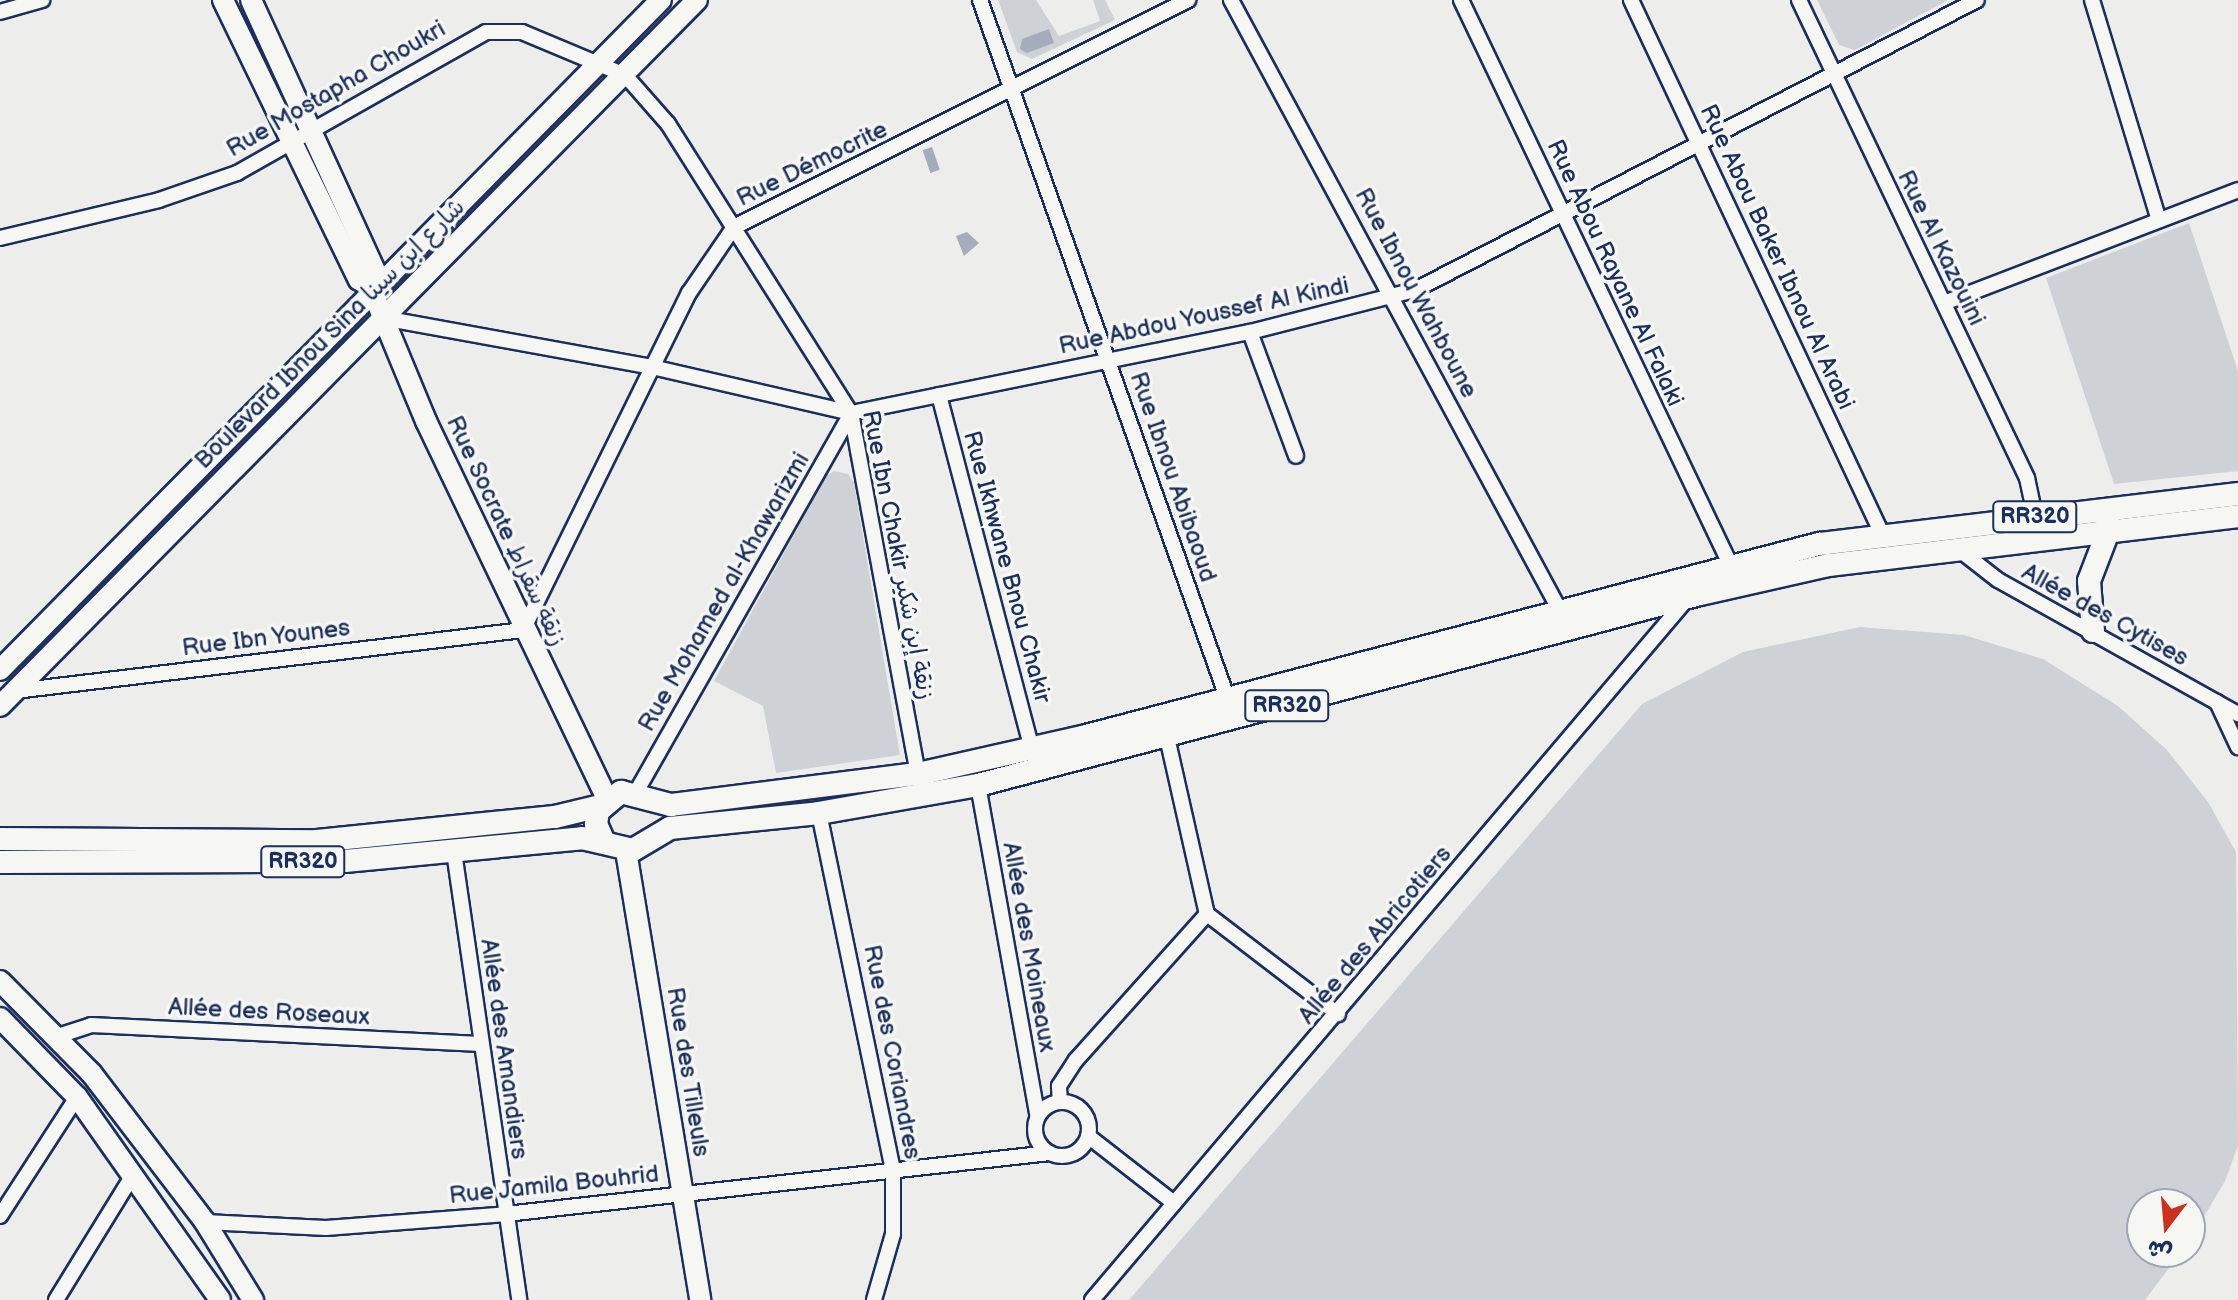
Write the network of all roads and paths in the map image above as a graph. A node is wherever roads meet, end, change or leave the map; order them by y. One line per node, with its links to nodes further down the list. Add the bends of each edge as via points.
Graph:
1 (42, 0): 14 (street)
2 (223, 0): 19 (main road, Rue Socrate زنقة سقراط)
3 (251, 0): 19 (main road, Rue Socrate زنقة سقراط)
4 (661, 0): 15 (main road, Boulevard Ibnou Sina شارع ابن سينا)
5 (697, 0): 17 (main road, Boulevard Ibnou Sina شارع ابن سينا)
6 (980, 0): 18 (street, Rue Ibnou Abibaoud)
7 (1188, 0): 18 (street, Rue Démocrite)
8 (1231, 0): 27 (street, Rue Ibnou Wahboune)
9 (1461, 0): 22 (street, Rue Abou Rayane Al Falaki)
10 (1631, 0): 20 (street, Rue Abou Baker Ibnou Al Arabi)
11 (1799, 0): 16 (street, Rue Al Kazouini)
12 (1977, 0): 16 (street, Rue Abdou Youssef Al Kindi)
13 (2092, 0): 23 (street)
14 (0, 12)
15 (600, 62): 17 (street, Rue Mostapha Choukri); 19 (street, Rue Mostapha Choukri, via 522,32 486,32); 26 (main road, Boulevard Ibnou Sina شارع ابن سينا)
16 (1833, 74): 20 (street, Rue Abdou Youssef Al Kindi); 28 (street, Rue Al Kazouini)
17 (625, 75): 24 (street, Rue Ibn Chakir زنقة إبن شكير, via 668,124); 29 (main road, Boulevard Ibnou Sina شارع ابن سينا)
18 (1012, 89): 24 (street, Rue Démocrite); 31 (street, Rue Ibnou Abibaoud)
19 (301, 135): 25 (street, Rue Mostapha Choukri, via 237,173 159,200); 26 (main road, Rue Socrate زنقة سقراط, via 374,269)
20 (1699, 142): 22 (street, Rue Abdou Youssef Al Kindi); 41 (street, Rue Abou Baker Ibnou Al Arabi)
21 (2238, 190): 23 (street)
22 (1562, 212): 27 (street, Rue Abdou Youssef Al Kindi); 43 (street, Rue Abou Rayane Al Falaki)
23 (2159, 220): 28 (street)
24 (734, 227): 32 (street, Rue Démocrite, via 702,269); 34 (street, Rue Ibn Chakir زنقة إبن شكير)
25 (0, 238)
26 (371, 288): 29 (main road, Rue Socrate زنقة سقراط); 48 (main road, Boulevard Ibnou Sina شارع ابن سينا)
27 (1394, 297): 30 (street, Rue Abdou Youssef Al Kindi); 45 (street, Rue Ibnou Wahboune)
28 (1944, 303): 38 (street, Rue Al Kazouini, via 2027,478)
29 (383, 318): 32 (street, Rue Abdou Youssef Al Kindi); 46 (main road, Rue Socrate زنقة سقراط); 50 (main road, Boulevard Ibnou Sina شارع ابن سينا)
30 (1250, 332): 31 (street, Rue Abdou Youssef Al Kindi); 35 (street)
31 (1108, 359): 33 (street, Rue Abdou Youssef Al Kindi); 49 (street, Rue Ibnou Abibaoud)
32 (652, 367): 34 (street, Rue Abdou Youssef Al Kindi); 46 (street, Rue Démocrite)
33 (939, 395): 34 (street, Rue Abdou Youssef Al Kindi); 55 (street, Rue Ikhwane Bnou Chakir)
34 (851, 413): 56 (street, Rue Ibn Chakir زنقة إبن شكير); 58 (street, Rue Mohamed al-Khawarizmi)
35 (1296, 456)
36 (2238, 494): 39 (main road, RR320)
37 (2238, 516): 39 (main road, RR320)
38 (2035, 517): 39 (main road, RR320); 40 (main road, RR320)
39 (2107, 519): 42 (main road, RR320); 47 (main road, via 2089,581)
40 (1944, 526): 41 (main road, RR320); 42 (street)
41 (1882, 534): 43 (main road, RR320)
42 (1956, 546): 44 (main road, RR320, via 1829,565); 47 (street, Allée des Cytises, via 1998,580)
43 (1730, 564): 45 (main road, RR320)
44 (1689, 597): 53 (main road, RR320); 69 (street, Allée des Abricotiers)
45 (1559, 609): 49 (main road, RR320)
46 (523, 630): 50 (street, Rue Ibn Younes); 59 (main road, Rue Socrate زنقة سقراط)
47 (2093, 631): 51 (street, Allée des Cytises)
48 (0, 670)
49 (1227, 697): 55 (main road, RR320)
50 (7, 698)
51 (2217, 702): 52 (street, Allée des Cytises); 54 (street)
52 (2238, 714)
53 (1167, 737): 57 (main road, RR320); 67 (street)
54 (2238, 747)
55 (1032, 749): 56 (main road, RR320)
56 (918, 774): 58 (main road, RR320, via 671,805)
57 (978, 785): 60 (main road, RR320); 75 (street, Allée des Moineaux)
58 (640, 796): 59 (main road, RR320); 62 (main road, via 655,821)
59 (603, 802): 61 (main road, RR320, via 555,817 317,841); 63 (main road, via 596,824)
60 (819, 813): 62 (main road, RR320, via 682,826); 78 (street, Rue des Coriandres)
61 (0, 839)
62 (649, 840): 64 (main road, RR320)
63 (604, 842): 64 (main road, RR320); 65 (main road, RR320, via 566,839)
64 (626, 851): 80 (main road, Rue des Tilleuls)
65 (454, 852): 66 (main road, RR320, via 298,862); 72 (street, Allée des Amandiers)
66 (0, 862)
67 (1207, 914): 69 (street); 74 (street, via 1076,1060 1059,1086)
68 (0, 981): 71 (main road)
69 (1338, 1014): 81 (street, Allée des Abricotiers)
70 (0, 1018): 73 (main road)
71 (58, 1036): 72 (street, Allée des Roseaux, via 91,1025); 84 (main road)
72 (481, 1044): 82 (street, Allée des Amandiers)
73 (77, 1097): 79 (main road); 83 (street)
74 (1060, 1102): 75 (street); 76 (street, via 1083,1112)
75 (1038, 1117): 77 (street, via 1038,1141)
76 (1088, 1136): 77 (street, via 1073,1154); 81 (street)
77 (1050, 1153): 78 (street, Rue Jamila Bouhrid)
78 (893, 1170): 80 (street, Rue Jamila Bouhrid); 90 (street, Rue des Coriandres, via 893,1234)
79 (134, 1173): 85 (street); 86 (main road)
80 (681, 1194): 82 (street, Rue Jamila Bouhrid); 89 (main road, Rue des Tilleuls)
81 (1174, 1203): 91 (street, Allée des Abricotiers)
82 (506, 1214): 84 (street, Rue Jamila Bouhrid, via 326,1228); 88 (street, Allée des Amandiers)
83 (0, 1216)
84 (205, 1222): 87 (main road)
85 (56, 1300)
86 (220, 1300)
87 (253, 1300)
88 (519, 1300)
89 (700, 1300)
90 (874, 1300)
91 (1092, 1300)

